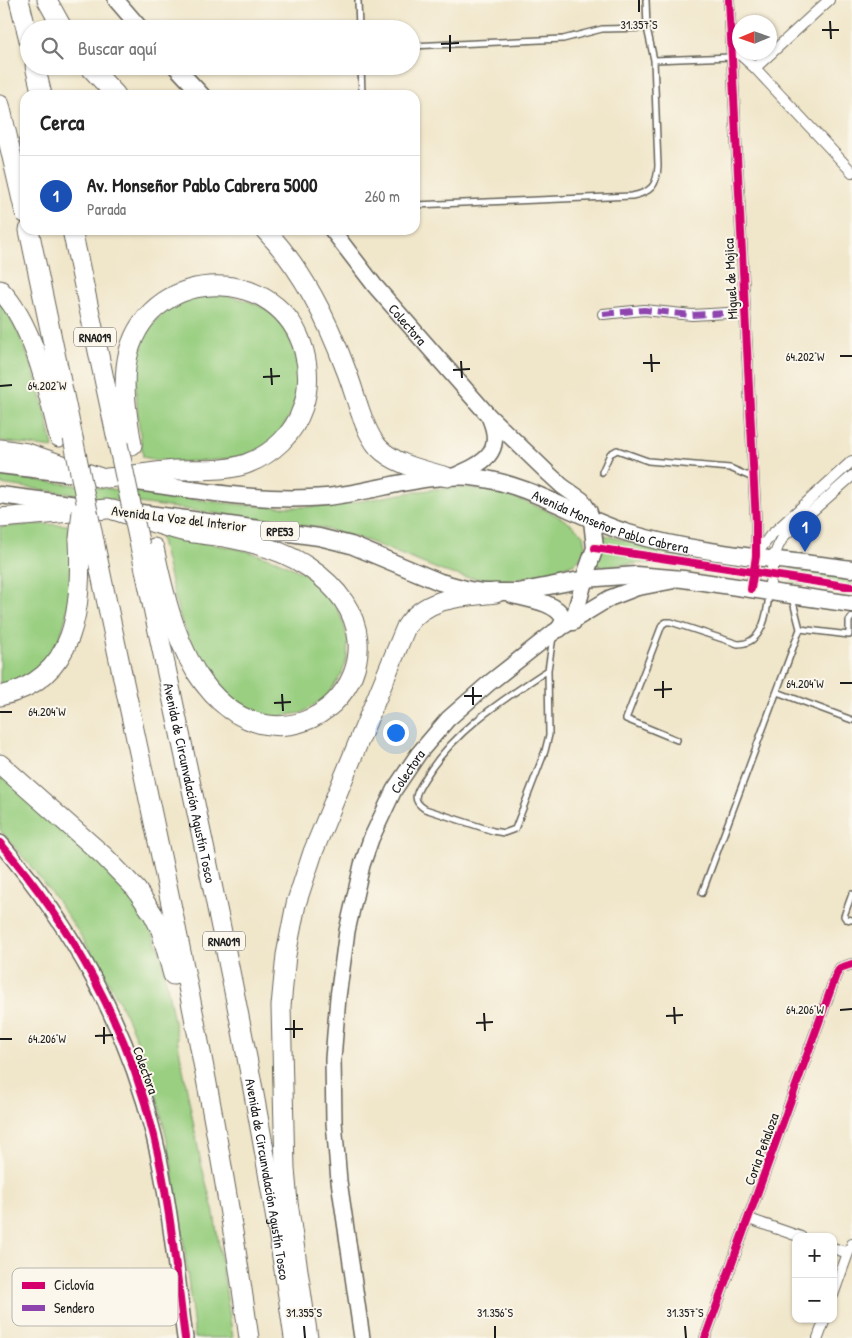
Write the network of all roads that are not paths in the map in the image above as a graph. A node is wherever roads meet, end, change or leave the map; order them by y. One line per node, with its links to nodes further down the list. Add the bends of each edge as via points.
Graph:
1 (19, 0): 8 (highway)
2 (46, 0): 9 (highway)
3 (116, 0): 10 (street)
4 (646, 0): 12 (lane)
5 (730, 0): 14 (street, Miguel de Mojica)
6 (829, 0): 18 (street)
7 (358, 1): 11 (lane)
8 (24, 20)
9 (58, 20)
10 (133, 20)
11 (359, 20)
12 (646, 28): 13 (lane, via 602,29 563,39); 15 (lane)
13 (420, 46)
14 (732, 52): 15 (lane)
15 (654, 60): 30 (lane, via 657,178 644,194)
16 (732, 60): 36 (street, Miguel de Mojica)
17 (744, 60): 18 (street)
18 (755, 68): 28 (street)
19 (37, 75): 23 (highway)
20 (97, 75): 24 (highway)
21 (183, 75): 25 (street)
22 (361, 75): 26 (lane)
23 (41, 90)
24 (111, 90)
25 (197, 90)
26 (362, 90)
27 (0, 105): 29 (highway)
28 (852, 172)
29 (20, 191)
30 (420, 205)
31 (30, 235): 39 (highway, RNA019)
32 (73, 235): 40 (highway, Avenida de Circunvalación Agustín Tosco / RNA019)
33 (269, 235): 46 (highway, via 292,262 312,294 339,350 374,442 383,452 402,463)
34 (336, 235): 38 (street, Colectora, via 375,286)
35 (0, 290): 39 (highway, via 16,310 29,338)
36 (745, 312): 37 (street, via 692,315 644,310); 48 (street, Miguel de Mojica)
37 (603, 314)
38 (488, 415): 46 (street, via 495,437 491,454 482,463); 52 (street, Colectora, via 562,486 582,500)
39 (66, 437): 53 (highway, RNA019, bridge, via 84,490)
40 (125, 444): 47 (highway, via 125,384 129,350 143,323 164,302 203,286 231,286 258,294 271,302 294,326 307,360 306,397 292,429 272,450 230,468); 54 (highway, Avenida de Circunvalación Agustín Tosco / RNA019, bridge, via 129,495)
41 (0, 449): 47 (highway, via 27,453)
42 (852, 461): 55 (street, via 770,536)
43 (0, 465): 47 (main road)
44 (602, 472): 48 (lane, via 610,454 617,450 659,463 730,468)
45 (852, 476): 56 (street, via 784,536)
46 (450, 477): 47 (main road, Avenida Monseñor Pablo Cabrera, via 333,496 287,498); 52 (main road, Avenida Monseñor Pablo Cabrera, via 508,484)
47 (104, 478)
48 (753, 478): 55 (street, Miguel de Mojica)
49 (0, 495): 50 (main road, Avenida La Voz del Interior / RPE53)
50 (110, 509): 51 (highway); 54 (highway, via 185,532 272,549 308,567 328,583 351,614 358,640 356,667 338,699 312,718 281,725 257,723 229,708 204,682 182,645); 62 (main road, Avenida La Voz del Interior / RPE53, via 319,537 350,545 440,582 469,590)
51 (0, 518)
52 (592, 520): 55 (main road, Avenida Monseñor Pablo Cabrera, via 650,538); 58 (main road, via 595,548)
53 (87, 540): 70 (highway, via 73,627 62,653 54,666 35,683); 80 (highway, RNA019, via 195,1019)
54 (147, 547): 90 (highway, Avenida de Circunvalación Agustín Tosco / RNA019, via 251,1076)
55 (756, 556): 56 (main road, Avenida Monseñor Pablo Cabrera); 60 (street, Miguel de Mojica)
56 (773, 558): 57 (main road, Avenida Monseñor Pablo Cabrera); 61 (street)
57 (852, 569)
58 (585, 578): 59 (main road, via 636,575); 62 (main road); 66 (main road)
59 (682, 579): 60 (main road); 66 (street, Colectora, via 622,593)
60 (751, 589): 61 (main road)
61 (769, 591): 63 (main road); 72 (lane, via 767,614 761,629 753,640 745,644 671,622 662,625 626,719)
62 (501, 593): 66 (main road, via 542,603 556,610 563,617); 91 (highway, via 455,598 430,605 417,613 406,627 317,843 296,904 283,981 282,1093 286,1185)
63 (791, 594): 64 (main road); 67 (lane)
64 (852, 604)
65 (852, 617): 67 (lane, via 848,635)
66 (562, 628): 68 (lane); 92 (street, Colectora, via 448,718 403,776 381,814 362,865 347,931 338,997 333,1094 339,1181)
67 (800, 629): 69 (lane)
68 (548, 670): 68 (lane, via 549,735 515,829 493,832 418,804 417,793 431,769 453,743 498,702)
69 (777, 692): 71 (lane); 75 (lane)
70 (0, 696)
71 (852, 720)
72 (676, 740)
73 (0, 764): 80 (highway, via 123,874 154,914 169,957 201,1120)
74 (0, 843): 84 (street, Colectora, via 45,900 80,954 130,1060 154,1135)
75 (702, 893)
76 (852, 894): 77 (lane, via 844,916)
77 (852, 920)
78 (852, 964): 79 (street, Coria Peñaloza, via 840,968 836,975)
79 (749, 1219): 81 (street); 93 (street, Coria Peñaloza)
80 (232, 1224): 89 (highway, RNA019)
81 (792, 1234)
82 (837, 1248): 83 (street)
83 (850, 1249): 85 (street)
84 (175, 1268)
85 (837, 1285)
86 (178, 1288): 88 (street, Colectora)
87 (824, 1323): 94 (street)
88 (185, 1338)
89 (249, 1338)
90 (294, 1338)
91 (308, 1338)
92 (362, 1338)
93 (705, 1338)
94 (818, 1338)

